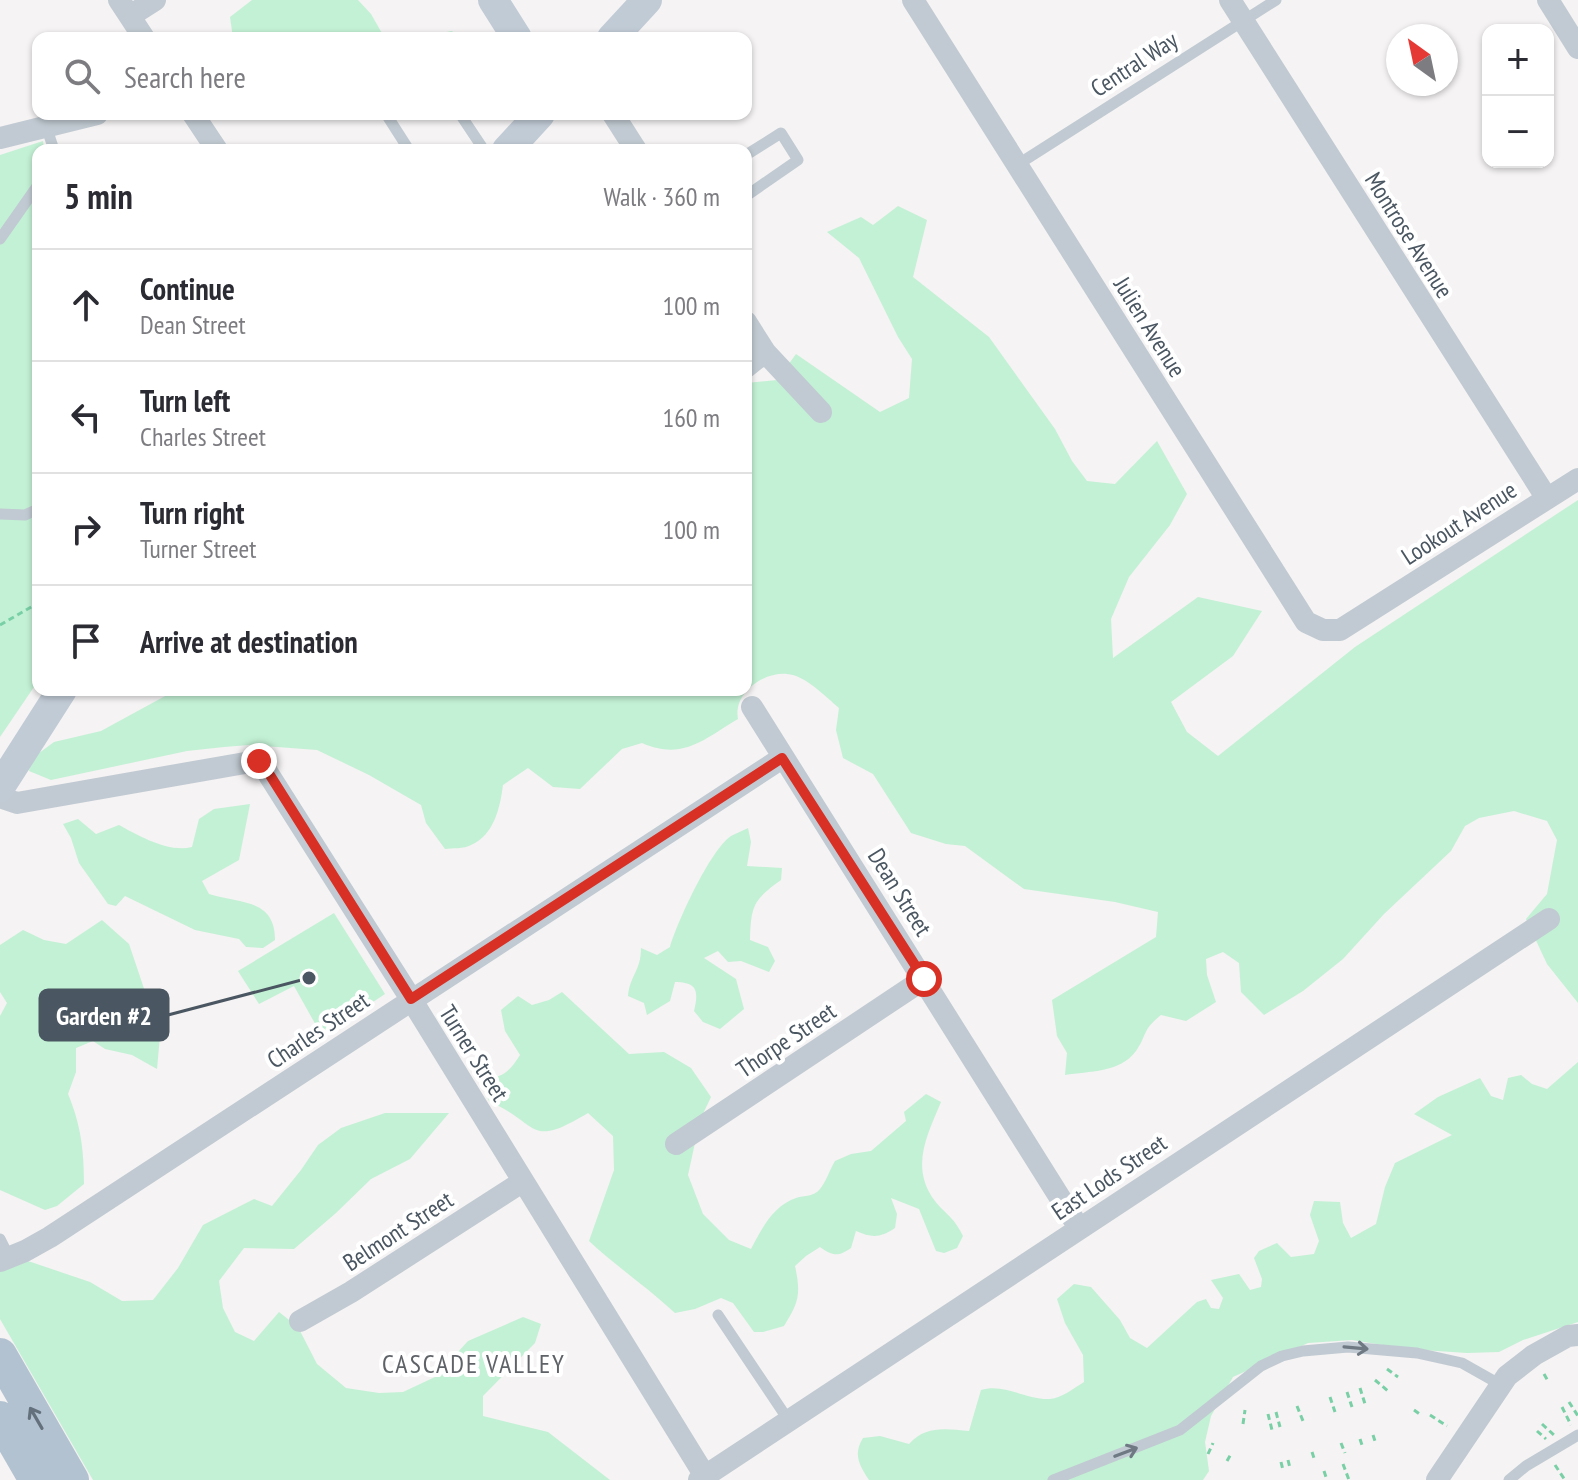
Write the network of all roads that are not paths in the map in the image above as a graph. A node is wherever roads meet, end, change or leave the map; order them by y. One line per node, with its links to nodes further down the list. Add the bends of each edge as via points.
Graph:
1 (155, 0): 8 (street)
2 (493, 0): 11 (street)
3 (647, 0): 12 (street)
4 (913, 0): 29 (street, Julien Avenue)
5 (1230, 0): 9 (street, Montrose Avenue)
6 (1276, 0): 9 (lane, Central Way)
7 (1548, 0): 13 (street)
8 (125, 8): 10 (street)
9 (1244, 20): 29 (lane, Central Way); 38 (street, Montrose Avenue)
10 (140, 32)
11 (513, 32)
12 (618, 32)
13 (1578, 48)
14 (72, 120): 20 (street)
15 (197, 120): 23 (street)
16 (390, 120): 24 (lane)
17 (464, 120): 25 (lane)
18 (534, 120): 26 (street)
19 (617, 120): 27 (street)
20 (46, 126): 21 (street); 22 (lane)
21 (0, 138)
22 (52, 144)
23 (213, 144)
24 (405, 144)
25 (480, 144)
26 (512, 144)
27 (632, 144)
28 (752, 151): 30 (lane, via 781,133 798,160)
29 (1017, 165): 41 (street, Julien Avenue, via 1306,622 1340,630)
30 (752, 192)
31 (32, 194): 32 (lane)
32 (0, 239)
33 (752, 331): 34 (street)
34 (765, 352): 35 (street); 36 (street)
35 (752, 362)
36 (821, 412)
37 (1578, 479): 38 (street, Lookout Avenue)
38 (1546, 497): 41 (street, Lookout Avenue)
39 (32, 512): 40 (lane)
40 (0, 514)
41 (1369, 612)
42 (58, 696): 45 (street)
43 (752, 707): 44 (street, Dean Street)
44 (782, 758): 48 (street, Dean Street); 49 (street, Charles Street)
45 (0, 787)
46 (0, 797): 49 (street, Turner Street, via 17,803 259,761)
47 (1549, 919): 52 (street, East Lods Street)
48 (924, 979): 50 (street, Thorpe Street); 52 (street, Dean Street)
49 (411, 999): 51 (street, Turner Street); 53 (street, Charles Street, via 50,1237)
50 (676, 1144)
51 (522, 1182): 55 (street, Belmont Street); 62 (street, Turner Street)
52 (1079, 1228): 60 (street, East Lods Street)
53 (3, 1253)
54 (718, 1315): 60 (lane)
55 (300, 1321)
56 (1578, 1335): 58 (street, via 1534,1355)
57 (0, 1355): 64 (main road, one-way to 57)
58 (1501, 1385): 65 (lane, one-way to 58, via 1180,1430 1261,1366 1303,1351 1348,1347 1417,1353 1462,1363); 66 (street)
59 (0, 1418): 63 (main road)
60 (789, 1421): 62 (street, East Lods Street)
61 (1575, 1431): 67 (lane)
62 (702, 1478)
63 (36, 1480)
64 (72, 1480)
65 (1053, 1480)
66 (1437, 1480)
67 (1509, 1480)

